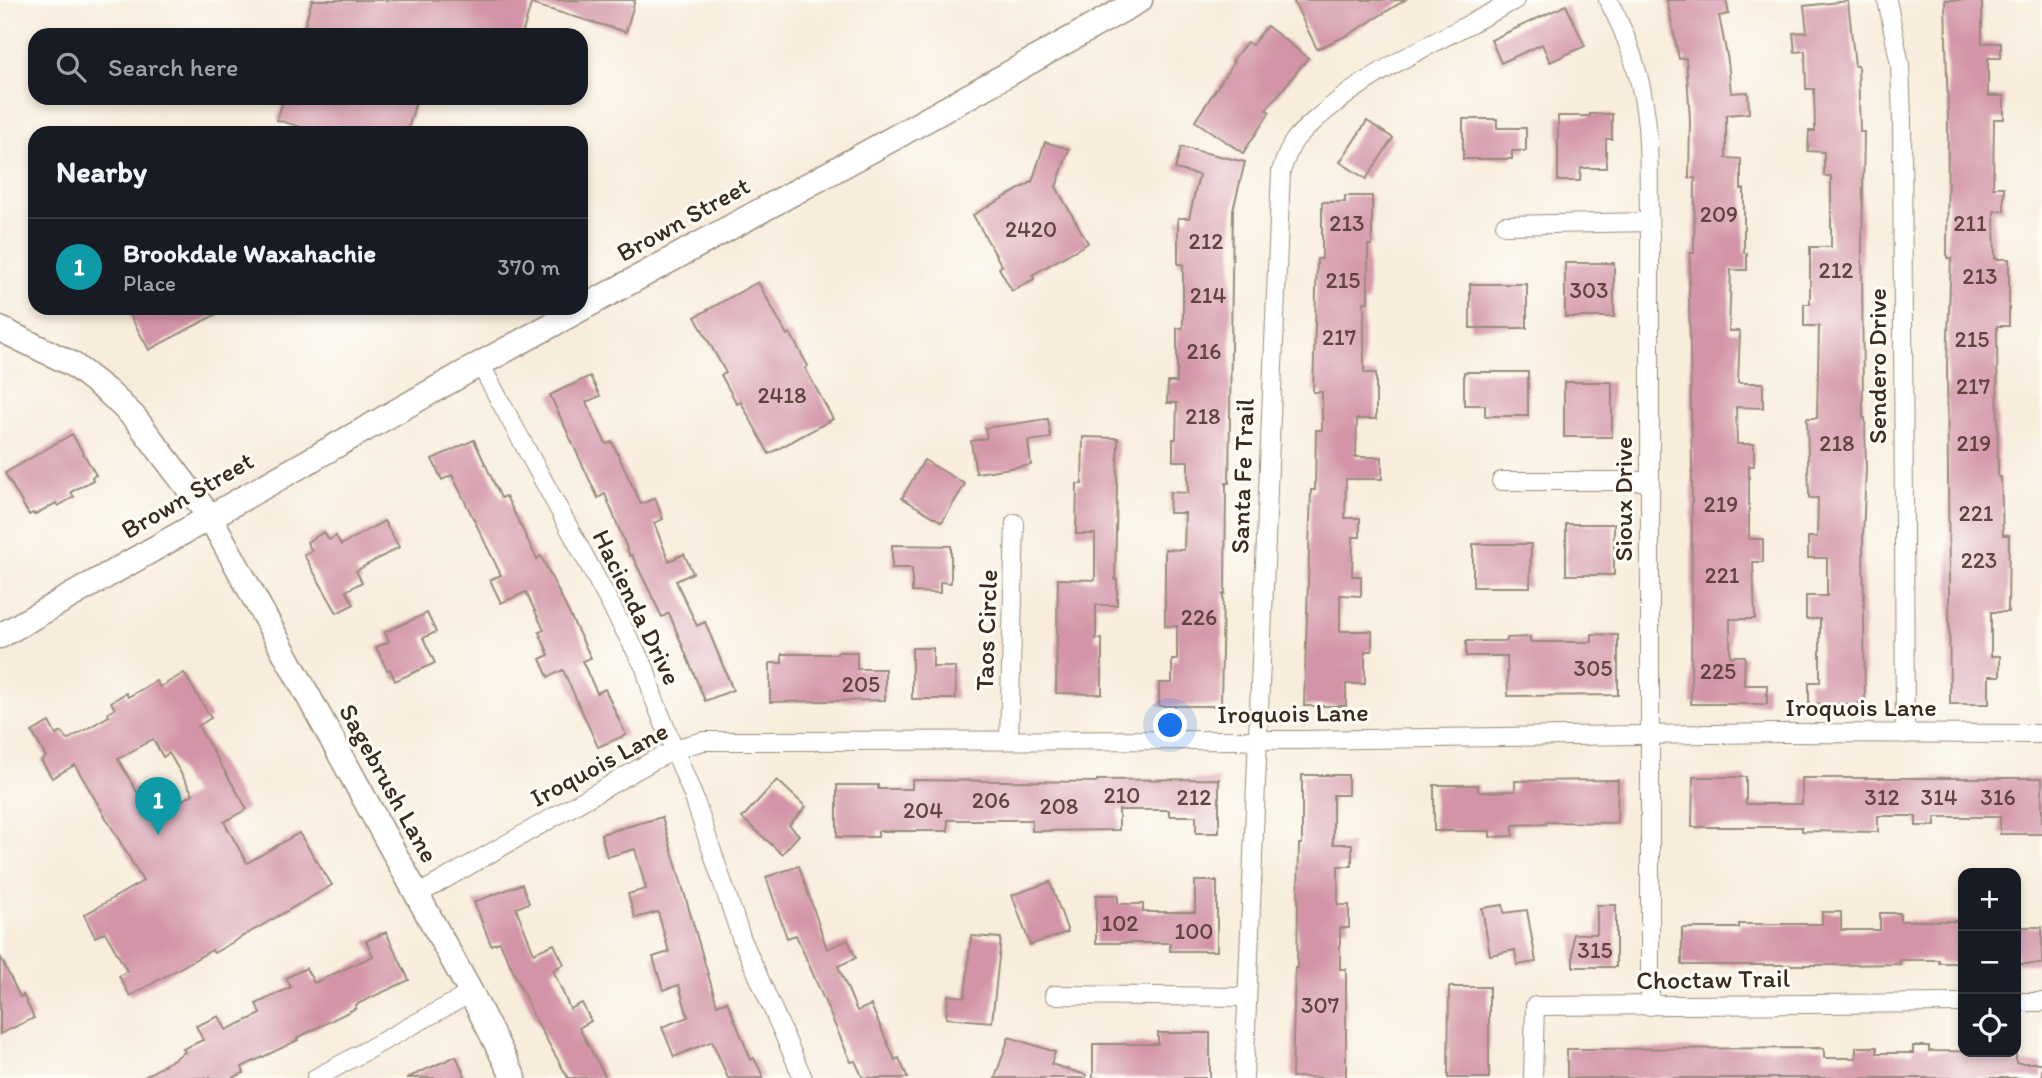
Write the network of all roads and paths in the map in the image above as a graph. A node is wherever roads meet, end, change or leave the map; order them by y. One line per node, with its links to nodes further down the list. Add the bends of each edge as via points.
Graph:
1 (1140, 0): 7 (main road, Brown Street)
2 (1515, 0): 20 (street, Santa Fe Trail, via 1334,104 1292,144 1281,171)
3 (1608, 0): 5 (street, Sioux Drive, via 1640,82 1646,120)
4 (1887, 0): 17 (street, Sendero Drive, via 1900,65 1902,119)
5 (1649, 222): 6 (street); 12 (street, Sioux Drive)
6 (1506, 225)
7 (588, 305)
8 (570, 315): 10 (main road, Brown Street)
9 (0, 330): 13 (main road, Sagebrush Lane, via 72,364 108,392 135,418)
10 (480, 364): 13 (main road, Brown Street); 21 (street, Hacienda Drive, via 645,668)
11 (1501, 481): 12 (street)
12 (1650, 481): 16 (street, Sioux Drive)
13 (209, 517): 15 (main road, Brown Street); 22 (main road, Sagebrush Lane)
14 (1016, 523): 19 (street, Taos Circle)
15 (0, 636)
16 (1650, 734): 17 (street, Iroquois Lane); 20 (street, Iroquois Lane); 29 (street, Sioux Drive)
17 (1905, 734): 18 (street, Iroquois Lane)
18 (2042, 734)
19 (1009, 739): 20 (street, Iroquois Lane); 21 (street, Iroquois Lane, via 704,741)
20 (1258, 740): 25 (street, Santa Fe Trail)
21 (675, 751): 22 (street, Iroquois Lane); 32 (street, Hacienda Drive, via 741,937)
22 (417, 895): 23 (main road, Sagebrush Lane)
23 (471, 993): 30 (street); 31 (main road, Sagebrush Lane)
24 (1054, 995): 25 (street)
25 (1248, 997): 33 (street, Santa Fe Trail)
26 (2021, 1002): 27 (street)
27 (2042, 1002)
28 (1958, 1003): 29 (street, Choctaw Trail)
29 (1650, 1006): 34 (street, Choctaw Trail, via 1535,1006)
30 (316, 1078)
31 (514, 1078)
32 (803, 1078)
33 (1244, 1078)
34 (1533, 1078)

